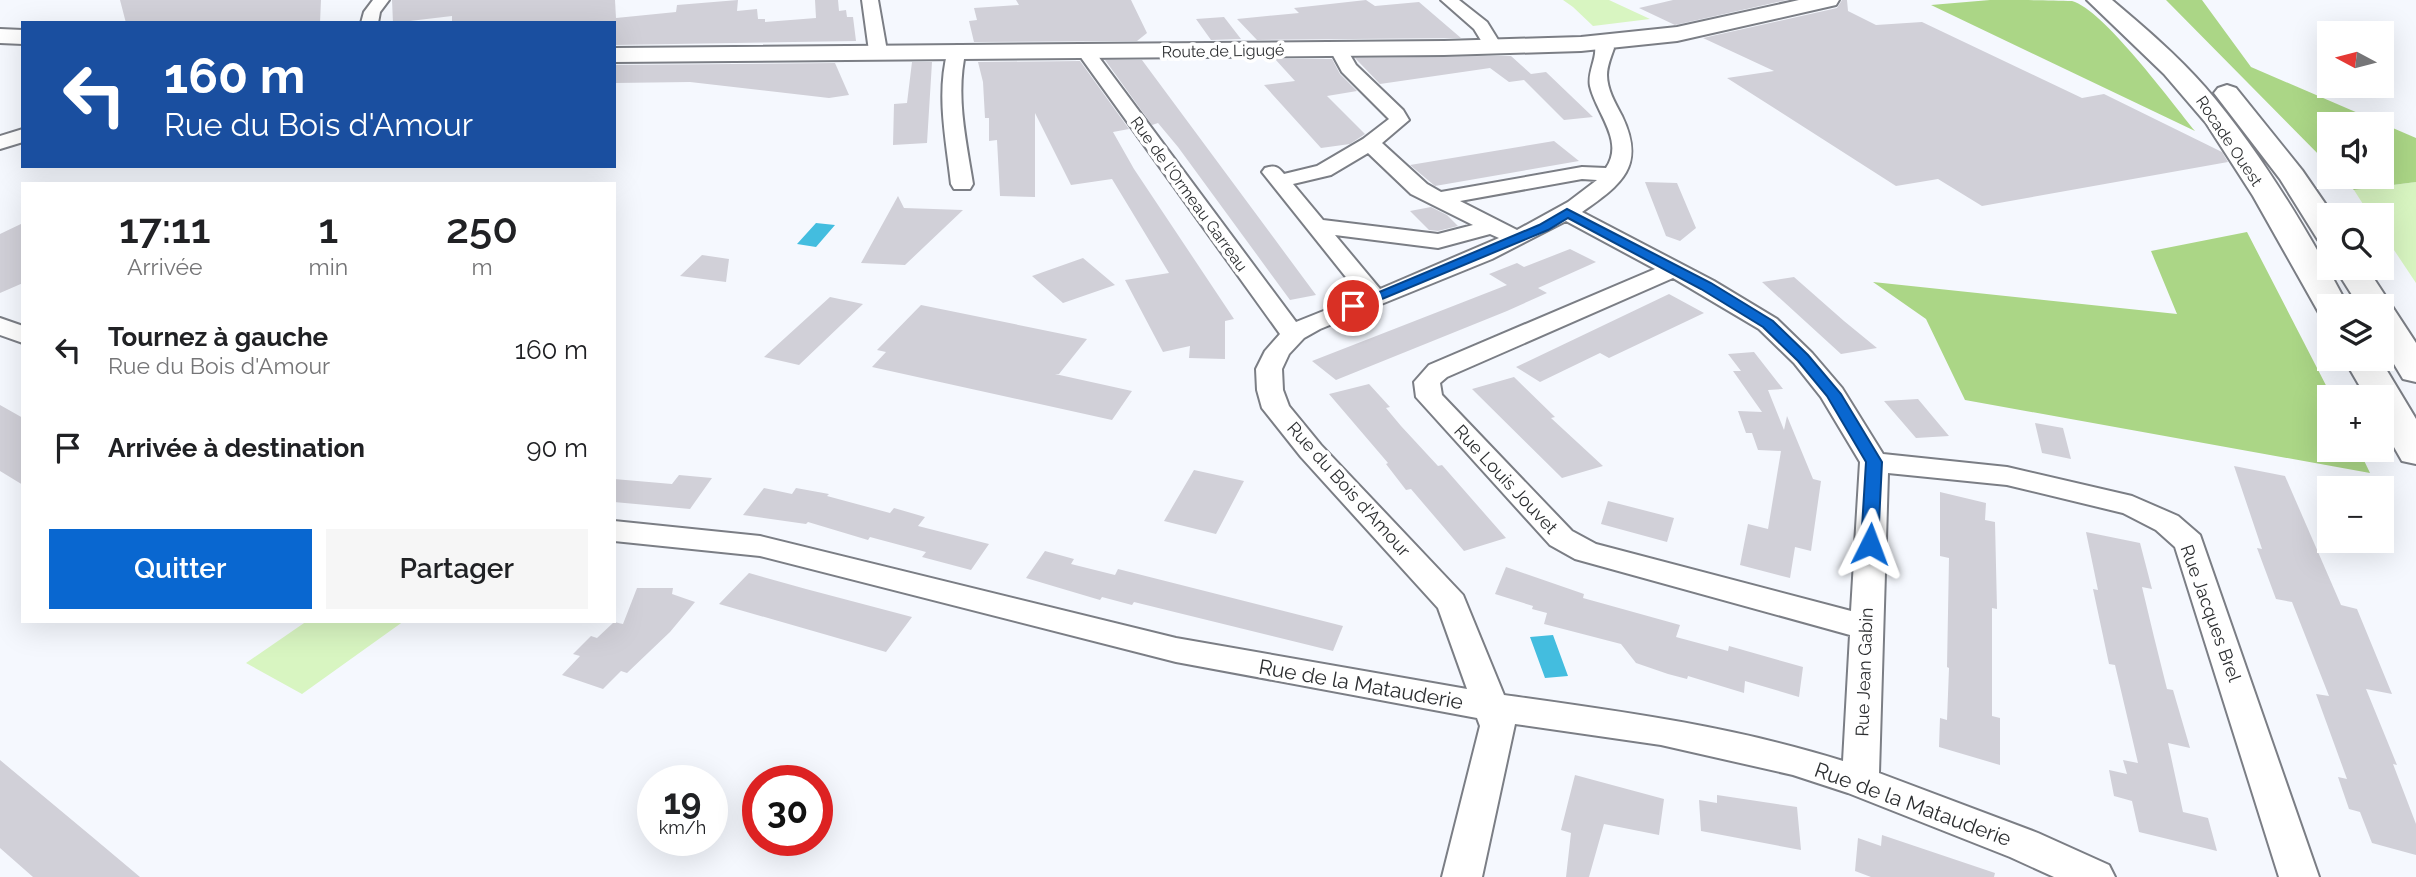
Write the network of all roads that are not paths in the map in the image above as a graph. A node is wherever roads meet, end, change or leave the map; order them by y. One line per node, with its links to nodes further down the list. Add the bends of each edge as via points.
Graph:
1 (381, 0): 8 (street)
2 (870, 0): 16 (street)
3 (1449, 0): 11 (street, via 1481,26)
4 (1828, 0): 12 (main road, Route de Ligugé, via 1659,37)
5 (2098, 0): 32 (main road, Rocade Ouest, via 2196,92 2236,145)
6 (2116, 0): 13 (main road, via 2160,35)
7 (2128, 0): 13 (main road, Rocade Ouest)
8 (370, 21)
9 (0, 36): 10 (main road)
10 (21, 37)
11 (1491, 43): 12 (main road, Route de Ligugé); 15 (main road, Route de Ligugé)
12 (1603, 43): 22 (street, via 1598,75 1623,157)
13 (2180, 44): 26 (main road, Rocade Ouest, via 2211,73 2262,135)
14 (957, 50): 16 (main road, Route de Ligugé); 17 (main road, Route de Ligugé); 23 (street, via 953,103)
15 (1339, 50): 17 (main road, Route de Ligugé); 21 (street, via 1348,68 1399,120)
16 (878, 51): 18 (main road, Route de Ligugé)
17 (1086, 52): 34 (street, Rue de l'Ormeau Garreau)
18 (616, 55)
19 (21, 136): 20 (street)
20 (0, 143)
21 (1370, 143): 24 (street); 27 (street, via 1316,174 1276,177)
22 (1614, 175): 24 (street, via 1582,173); 25 (street, Rue du Bois d'Amour, via 1600,191)
23 (962, 184)
24 (1435, 199): 28 (street)
25 (1567, 213): 29 (street, Rue du Bois d'Amour); 30 (street)
26 (2317, 215)
27 (1317, 226): 28 (street, via 1438,242); 31 (street)
28 (1490, 226): 29 (street)
29 (1517, 239): 31 (street, Rue du Bois d'Amour)
30 (1672, 270): 40 (street, via 1768,324 1833,394); 42 (street, Rue Louis Jouvet, via 1438,370 1427,382 1429,397 1561,538 1578,547)
31 (1367, 289): 34 (street, Rue du Bois d'Amour)
32 (2324, 294)
33 (0, 326): 35 (street)
34 (1294, 333): 43 (street, Rue du Bois d'Amour, via 1269,369 1276,408 1452,603)
35 (21, 334)
36 (2394, 335): 38 (main road)
37 (2369, 371): 39 (main road)
38 (2416, 371)
39 (2416, 452)
40 (1874, 462): 42 (street, Rue Jean Gabin); 47 (street, Rue Jacques Brel, via 2007,476 2132,506 2167,523 2189,542)
41 (616, 531): 43 (street, Rue de la Matauderie, via 760,546 1176,650)
42 (1865, 627): 44 (street, Rue Jean Gabin)
43 (1490, 707): 44 (street, Rue de la Matauderie, via 1661,731 1794,760); 45 (street, Rue du Bois d'Amour, via 1498,726)
44 (1860, 782): 46 (street, Rue de la Matauderie)
45 (1462, 877)
46 (2095, 877)
47 (2299, 877)

